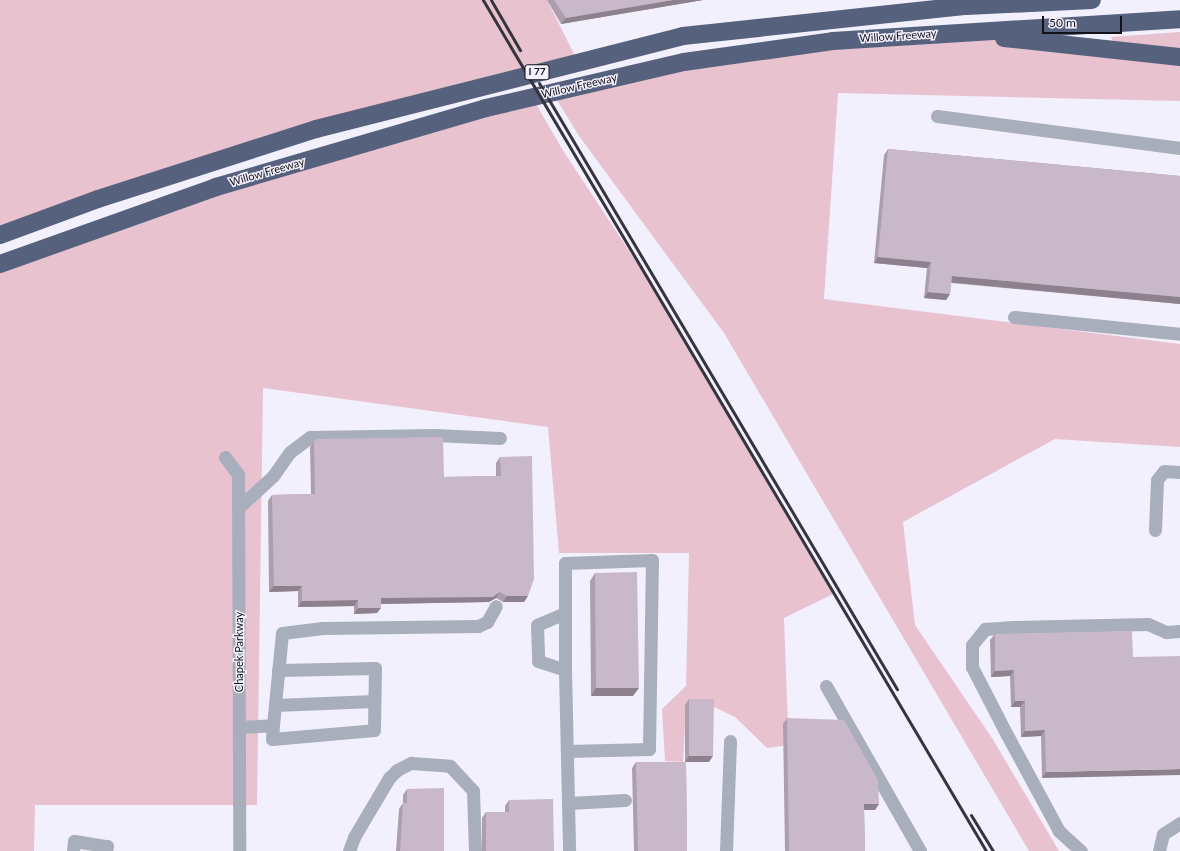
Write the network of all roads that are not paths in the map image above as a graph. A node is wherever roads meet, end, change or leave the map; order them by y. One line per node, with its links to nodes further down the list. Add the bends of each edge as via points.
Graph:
1 (996, 0): 3 (highway)
2 (1092, 0): 3 (highway, Willow Freeway / I 77)
3 (966, 6): 9 (highway, Willow Freeway / I 77, via 683,36 316,128 98,199)
4 (1180, 19): 5 (highway, Willow Freeway / I 77)
5 (951, 32): 6 (highway); 10 (highway, Willow Freeway / I 77, via 833,41 684,62 486,108 216,187)
6 (1180, 57)
7 (937, 116): 8 (street)
8 (1180, 148)
9 (0, 235)
10 (0, 264)
11 (1014, 317): 12 (street)
12 (1180, 334)
13 (500, 438): 16 (street, via 434,435 310,437 290,452 273,476)
14 (225, 457): 16 (street, Chapek Parkway, via 238,474)
15 (1180, 472): 17 (street, via 1164,471 1157,480)
16 (238, 508): 27 (street, Chapek Parkway)
17 (1155, 530)
18 (496, 606): 21 (street, via 487,622 478,626 323,628 282,633)
19 (565, 613): 22 (street); 22 (street, via 537,625 538,661); 29 (street, via 565,563 652,560 649,749)
20 (1180, 631): 41 (street, via 1166,632 1148,624 1013,627 985,629 972,645 972,667 1007,735 1059,830)
21 (278, 670): 24 (street, via 375,668); 25 (street)
22 (565, 670): 29 (street)
23 (826, 686): 40 (street)
24 (374, 701): 25 (street); 26 (street, via 374,730 272,739)
25 (275, 705): 26 (street)
26 (273, 725): 27 (street)
27 (239, 727): 35 (street, Chapek Parkway)
28 (730, 741): 39 (street)
29 (568, 751): 31 (street)
30 (625, 800): 31 (street)
31 (568, 803): 38 (street)
32 (1180, 822): 42 (street, via 1163,834)
33 (73, 851): 34 (street, via 74,841 107,846)
34 (106, 851)
35 (239, 851)
36 (349, 851): 37 (street, via 354,837 389,778 397,770 411,763 450,766 473,791)
37 (474, 851)
38 (569, 851)
39 (726, 851)
40 (920, 851)
41 (1081, 851)
42 (1159, 851)

